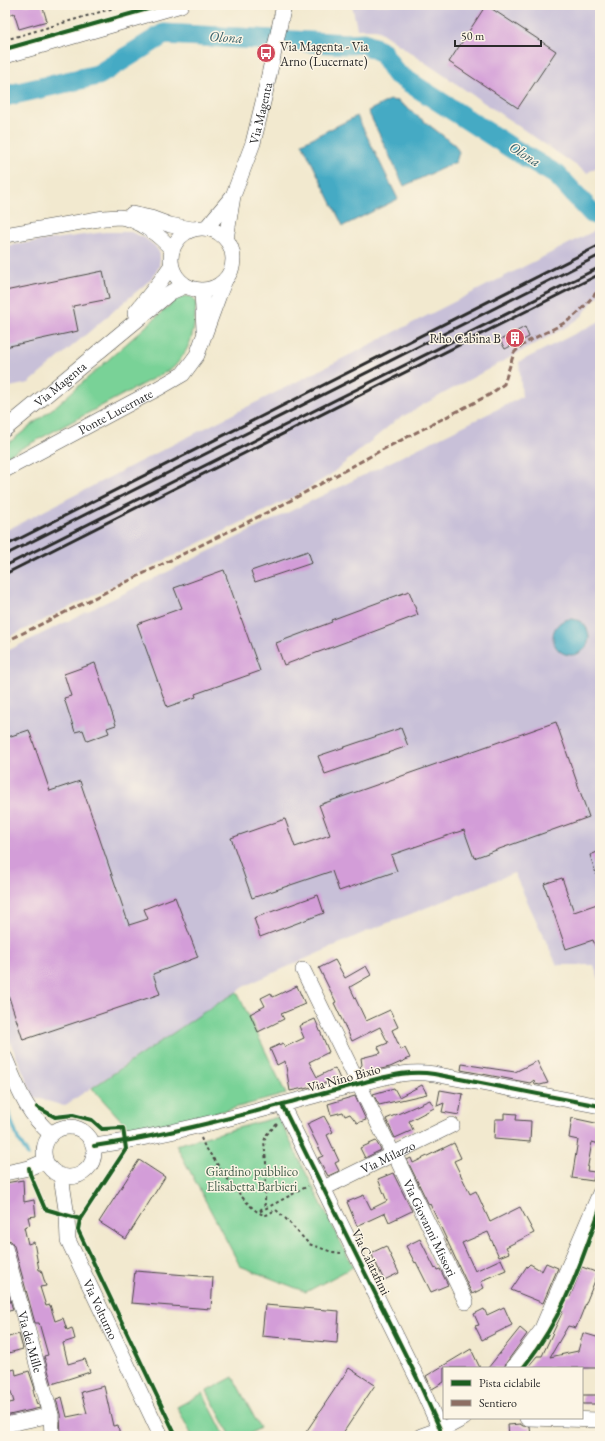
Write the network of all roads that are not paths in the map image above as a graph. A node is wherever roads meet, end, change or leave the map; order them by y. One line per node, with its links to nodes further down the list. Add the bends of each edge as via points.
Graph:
1 (181, 5): 3 (street)
2 (284, 5): 4 (street, Via Magenta, via 253,143)
3 (5, 56)
4 (233, 196): 6 (street, Via Magenta); 8 (street, Via Magenta)
5 (104, 218): 6 (street, via 118,213 138,215 170,225); 7 (street); 9 (street, via 131,219 167,243)
6 (199, 229): 8 (street, via 219,233); 9 (street, via 181,236)
7 (5, 235)
8 (226, 239): 11 (street, via 232,250 233,260 231,271)
9 (172, 250): 10 (street)
10 (171, 266): 12 (street, via 177,279); 15 (street, Via Magenta)
11 (225, 280): 13 (street, via 213,289); 14 (street, Ponte Lucernate)
12 (185, 286): 13 (street); 15 (street, Via Magenta, via 171,292)
13 (202, 291): 14 (street, Ponte Lucernate)
14 (205, 332): 17 (street, Ponte Lucernate, via 197,355 183,374)
15 (114, 338): 16 (street, Via Magenta)
16 (5, 430)
17 (5, 470)
18 (303, 970): 20 (street, Via Giovanni Missori)
19 (5, 1058): 24 (street, via 29,1110)
20 (358, 1084): 21 (street, Via Nino Bixio); 22 (street, Via Nino Bixio, via 422,1072); 26 (street, Via Giovanni Missori)
21 (282, 1105): 25 (street, Via Nino Bixio, via 125,1142); 30 (street, Via Calatafimi)
22 (600, 1106)
23 (452, 1125): 26 (street, Via Milazzo)
24 (51, 1134): 25 (street, via 65,1128 80,1129 91,1139); 27 (street, via 44,1147)
25 (94, 1146): 29 (street, via 94,1160 86,1171 74,1177)
26 (394, 1154): 30 (street, Via Milazzo); 33 (street, Via Giovanni Missori)
27 (46, 1162): 28 (street); 29 (street, via 54,1173)
28 (5, 1173)
29 (61, 1176): 42 (street, Via Volturno, via 68,1240)
30 (322, 1184): 40 (street, Via Calatafimi, via 417,1378)
31 (600, 1193): 34 (street, via 541,1331)
32 (5, 1248): 35 (street, Via dei Mille)
33 (466, 1302)
34 (514, 1367)
35 (52, 1415): 39 (street); 41 (street, Via dei Mille)
36 (463, 1419): 40 (street)
37 (564, 1419): 38 (street)
38 (600, 1420)
39 (5, 1425)
40 (447, 1430): 43 (street)
41 (52, 1436)
42 (162, 1436)
43 (421, 1436)

